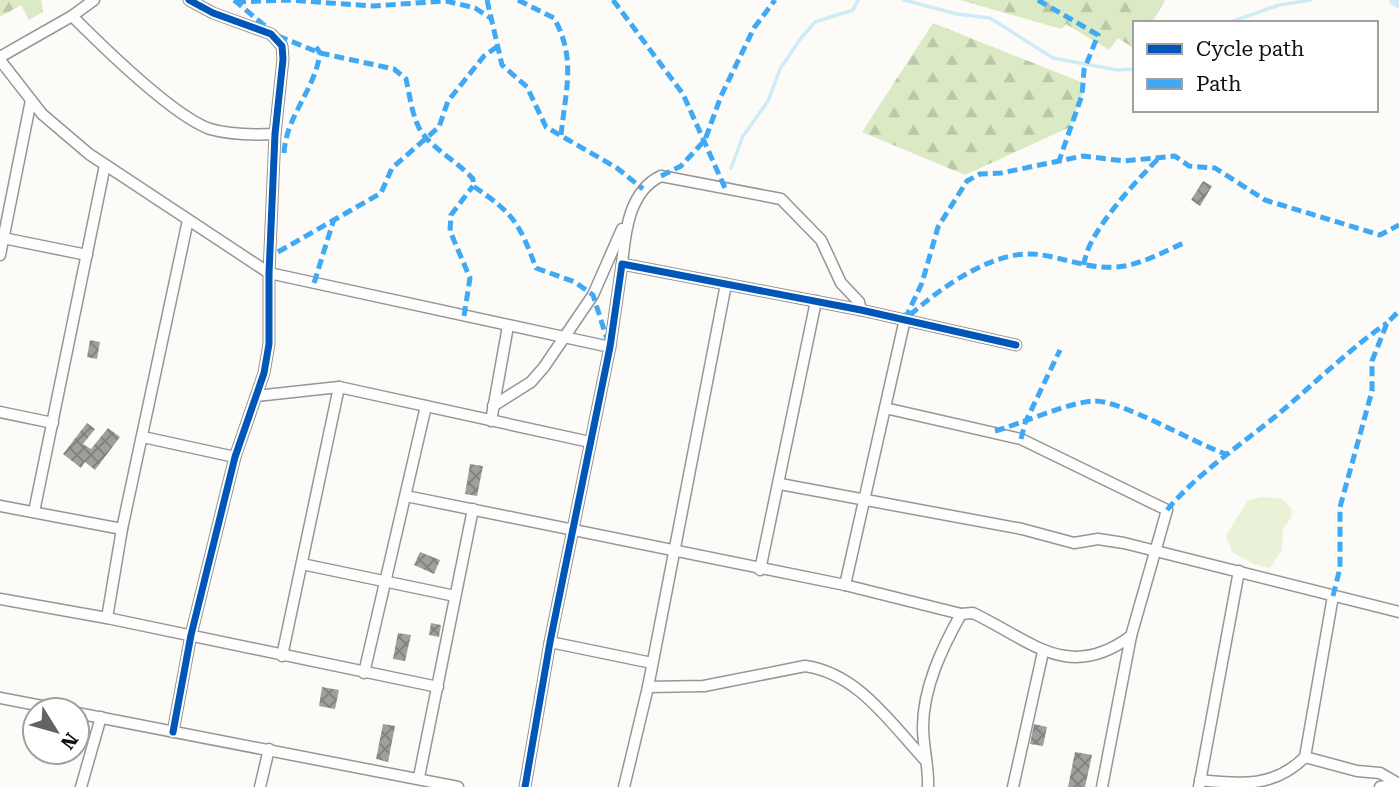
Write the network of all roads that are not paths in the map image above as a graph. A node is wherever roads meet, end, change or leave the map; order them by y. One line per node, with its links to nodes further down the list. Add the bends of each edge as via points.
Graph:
1 (94, 0): 3 (street)
2 (189, 0): 7 (street, via 271,34 282,46)
3 (83, 3): 4 (street)
4 (72, 16): 5 (street); 7 (street, via 141,80 192,119 210,129)
5 (0, 58): 6 (street)
6 (31, 100): 8 (street); 11 (street)
7 (275, 134): 15 (street)
8 (105, 165): 10 (street); 13 (street)
9 (636, 200): 14 (street); 18 (street, via 646,185 661,176 781,199 821,240 841,283); 21 (street, via 593,295)
10 (188, 220): 15 (street); 32 (street)
11 (3, 238): 12 (street); 13 (street)
12 (0, 254)
13 (87, 255): 31 (street)
14 (622, 264): 16 (street); 23 (street)
15 (268, 274): 20 (street); 25 (street, via 269,344)
16 (726, 284): 17 (street); 43 (street)
17 (816, 301): 18 (street); 35 (street)
18 (861, 310): 19 (street)
19 (905, 319): 22 (street); 28 (street)
20 (509, 326): 21 (street); 26 (street)
21 (564, 338): 23 (street); 26 (street, via 531,382)
22 (1016, 345)
23 (610, 347): 33 (street)
24 (339, 387): 25 (street); 27 (street); 45 (street)
25 (256, 396): 34 (street)
26 (493, 405): 30 (street)
27 (426, 406): 30 (street); 36 (street)
28 (885, 408): 37 (street); 44 (street, via 1021,439 1167,510)
29 (0, 412): 31 (street)
30 (491, 421): 33 (street)
31 (53, 423): 40 (street)
32 (143, 437): 34 (street); 41 (street)
33 (590, 442): 42 (street)
34 (236, 457): 56 (street)
35 (780, 484): 37 (street); 46 (street)
36 (406, 496): 39 (street); 48 (street)
37 (865, 498): 44 (street, via 1074,543 1098,539); 49 (street)
38 (0, 506): 40 (street)
39 (473, 509): 42 (street); 50 (street)
40 (34, 512): 41 (street)
41 (122, 529): 55 (street)
42 (573, 529): 43 (street); 58 (street)
43 (673, 550): 46 (street); 61 (street)
44 (1153, 553): 47 (street); 57 (street)
45 (302, 564): 48 (street); 60 (street)
46 (760, 570): 49 (street)
47 (1239, 571): 51 (street); 74 (street)
48 (387, 582): 50 (street); 62 (street)
49 (845, 585): 54 (street)
50 (455, 596): 63 (street)
51 (1333, 596): 53 (street); 71 (street)
52 (0, 599): 55 (street)
53 (1399, 612)
54 (961, 614): 59 (street, via 973,613 993,622); 72 (street, via 944,646 925,702)
55 (107, 618): 56 (street)
56 (191, 635): 60 (street); 69 (street)
57 (1131, 636): 59 (street, via 1094,656); 82 (street)
58 (550, 642): 61 (street); 78 (street)
59 (1042, 652): 81 (street)
60 (282, 656): 62 (street)
61 (652, 663): 64 (street)
62 (364, 673): 63 (street)
63 (438, 687): 73 (street)
64 (648, 687): 72 (street, via 704,686 805,666 821,668 853,685); 79 (street)
65 (0, 698): 66 (street)
66 (21, 702)
67 (91, 715): 68 (street)
68 (101, 717): 69 (street); 75 (street)
69 (173, 732): 70 (street)
70 (269, 749): 73 (street); 76 (street)
71 (1305, 757): 74 (street, via 1279,779 1264,784); 83 (street, via 1380,773 1399,783)
72 (924, 758): 80 (street)
73 (419, 777): 77 (street)
74 (1199, 784)
75 (81, 787)
76 (260, 787)
77 (458, 787)
78 (525, 787)
79 (624, 787)
80 (928, 787)
81 (1013, 787)
82 (1102, 787)
83 (1380, 787)

